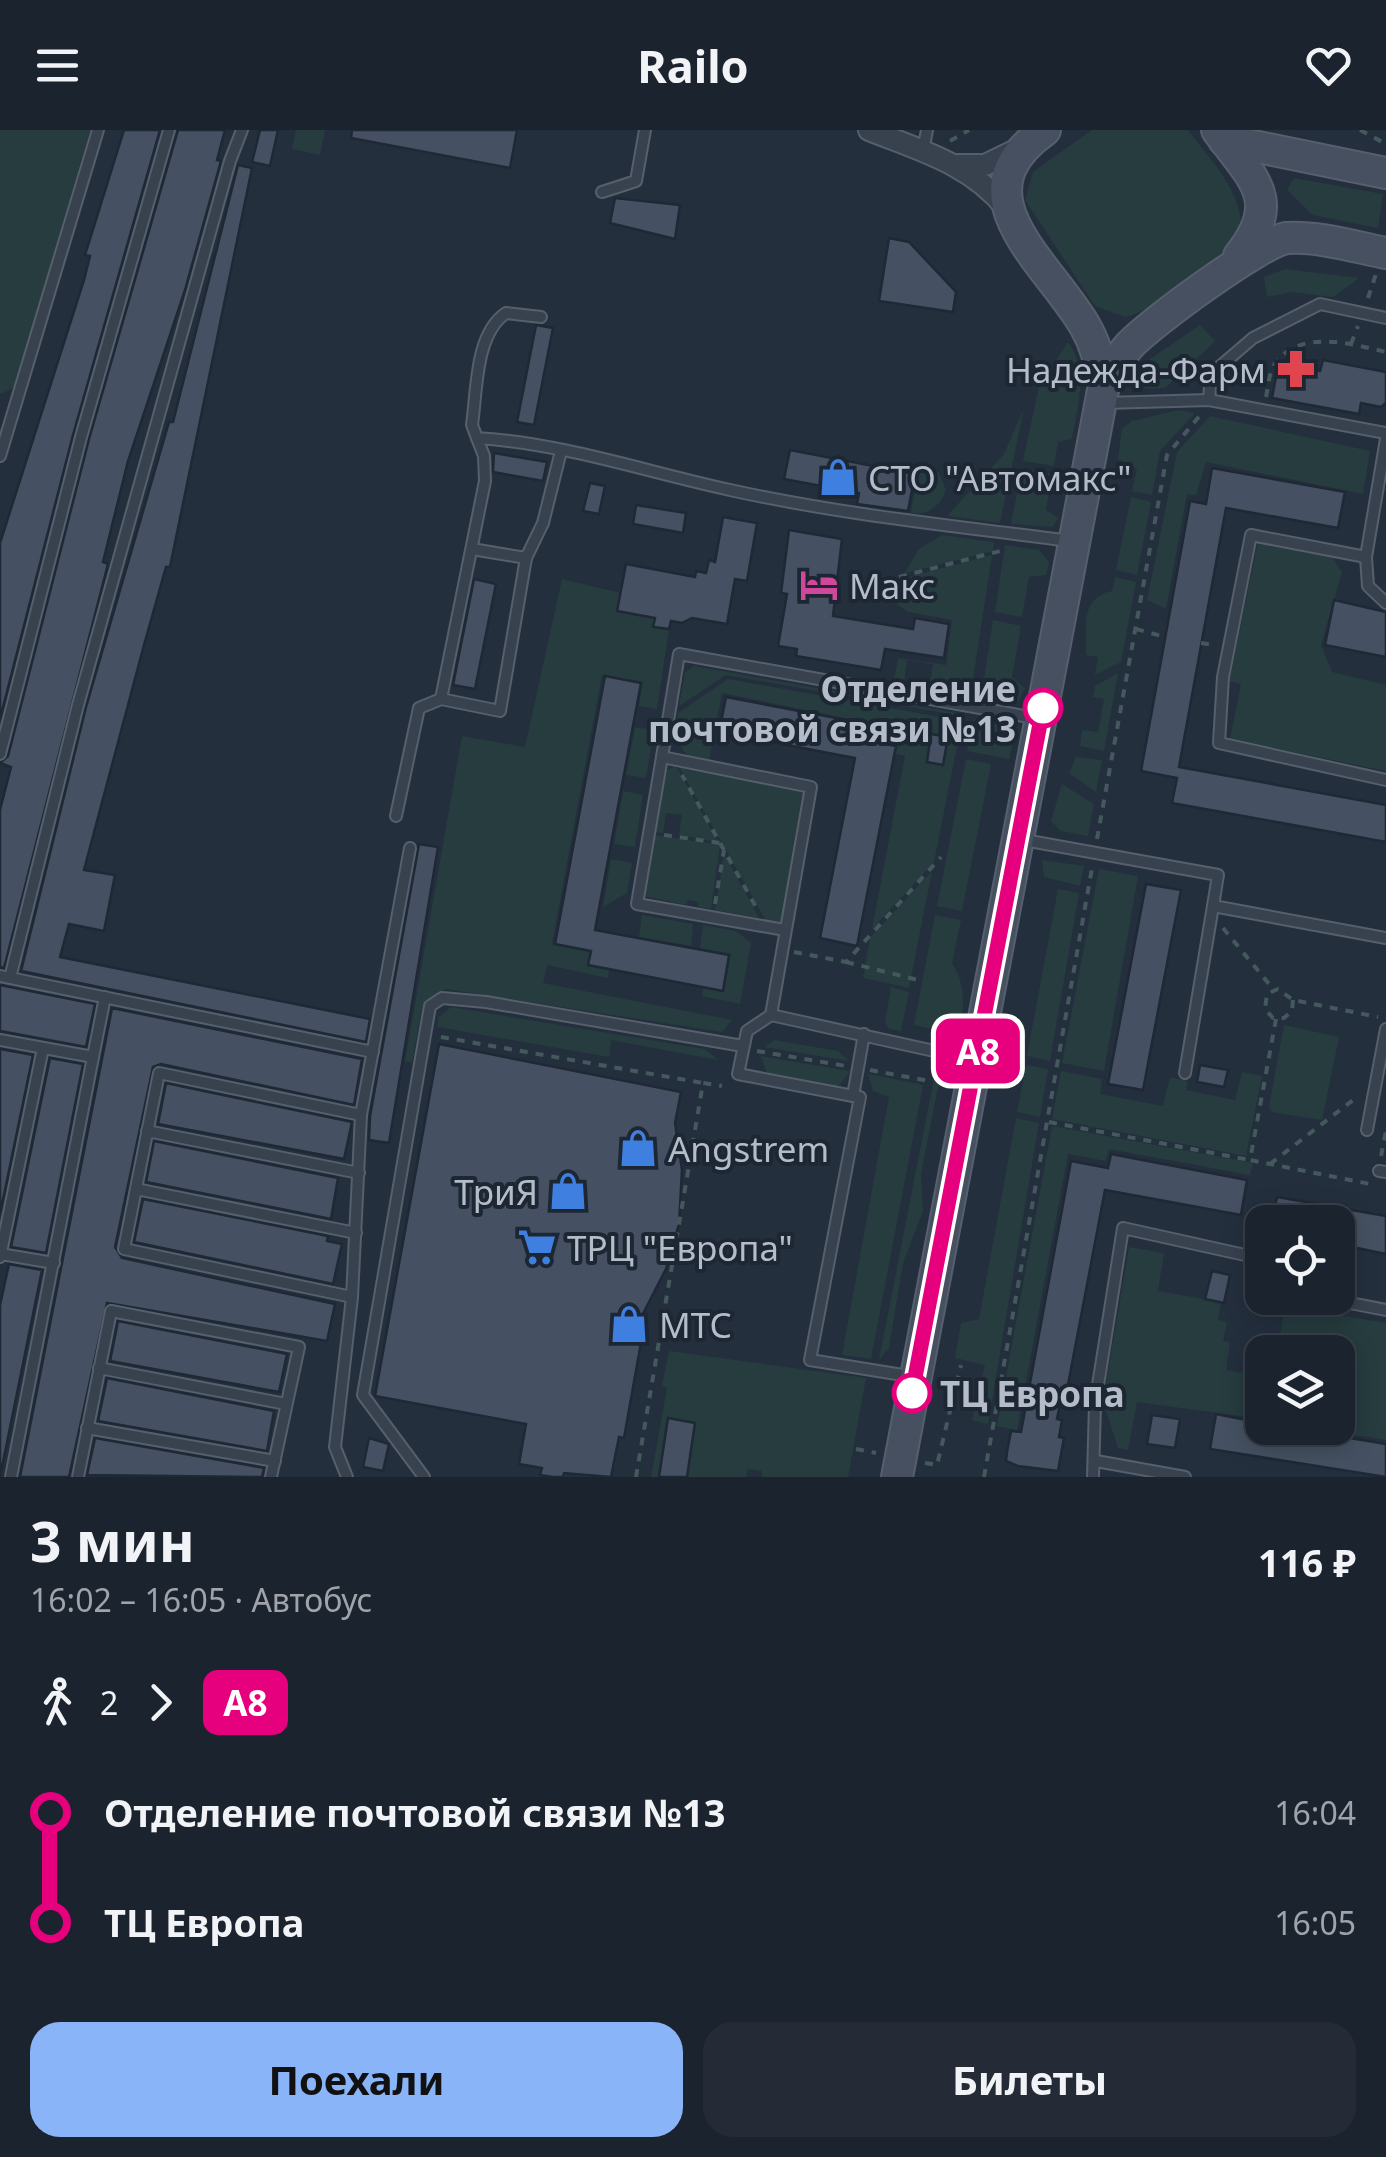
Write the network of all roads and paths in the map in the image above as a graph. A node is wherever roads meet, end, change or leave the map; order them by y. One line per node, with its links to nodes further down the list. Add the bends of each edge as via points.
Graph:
1 (98, 130): 32 (lane)
2 (169, 130): 44 (lane)
3 (242, 130): 62 (lane)
4 (646, 130): 15 (lane, via 636,181)
5 (868, 130): 12 (street)
6 (927, 130): 12 (lane)
7 (1045, 130): 11 (main road)
8 (1360, 130): 10 (path)
9 (1220, 135): 14 (main road); 18 (main road, via 1259,186 1263,217)
10 (1386, 144)
11 (1020, 148): 13 (street, via 986,165); 16 (main road, via 1006,185)
12 (923, 152): 13 (street)
13 (958, 165): 16 (street)
14 (1386, 173)
15 (602, 192)
16 (1006, 208): 22 (main road)
17 (1384, 253): 18 (main road, via 1285,238 1264,245); 19 (path)
18 (1222, 278): 23 (main road)
19 (1363, 313): 21 (lane); 24 (path); 27 (lane, via 1320,304 1254,338 1211,374)
20 (541, 317): 30 (lane, via 506,312 490,329 472,425)
21 (1386, 318)
22 (1082, 320): 23 (main road, via 1098,331 1116,332); 26 (main road, via 1095,346)
23 (1155, 322): 26 (main road, via 1128,347)
24 (1350, 344): 25 (path); 28 (path, via 1303,344 1274,366)
25 (1386, 352)
26 (1102, 394): 27 (lane); 33 (main road)
27 (1210, 400): 28 (lane); 40 (path, via 1167,455)
28 (1263, 411): 29 (lane)
29 (1386, 436): 37 (lane)
30 (477, 438): 31 (lane); 34 (lane, via 485,481)
31 (561, 451): 33 (lane, via 901,523); 36 (lane, via 544,523)
32 (0, 456)
33 (1072, 542): 43 (main road)
34 (472, 549): 36 (lane); 42 (lane)
35 (1000, 551): 38 (path)
36 (526, 558): 42 (lane, via 500,711)
37 (1366, 558): 39 (lane, via 1368,586); 46 (lane, via 1250,535 1223,676 1218,742)
38 (899, 578)
39 (1386, 603)
40 (1136, 629): 41 (path); 53 (path)
41 (1166, 637)
42 (441, 699): 47 (lane, via 419,708)
43 (1040, 719): 45 (lane, via 679,654); 49 (main road)
44 (0, 754)
45 (668, 758): 48 (lane); 50 (path); 58 (lane, via 811,787)
46 (1386, 780)
47 (396, 816)
48 (649, 833): 50 (path); 56 (lane, via 637,904)
49 (1018, 839): 53 (lane); 78 (main road)
50 (720, 844): 52 (path)
51 (410, 848): 76 (lane)
52 (724, 850): 56 (path); 57 (path)
53 (1095, 854): 55 (lane, via 1218,875); 87 (path)
54 (942, 857): 61 (path)
55 (1213, 910): 59 (lane); 64 (path); 80 (lane)
56 (713, 916): 57 (lane)
57 (767, 927): 58 (lane)
58 (786, 930): 60 (lane)
59 (1386, 938)
60 (782, 950): 61 (path); 67 (lane)
61 (846, 962): 63 (path)
62 (5, 977): 65 (lane)
63 (918, 980)
64 (1274, 990): 66 (path); 69 (path, via 1264,1005)
65 (105, 998): 76 (lane); 77 (lane)
66 (1294, 1000): 68 (path); 69 (path, via 1290,1014)
67 (770, 1015): 71 (lane); 74 (lane, via 747,1031)
68 (1386, 1018)
69 (1276, 1019): 91 (path)
70 (1386, 1029): 82 (lane)
71 (864, 1034): 78 (lane); 79 (lane)
72 (441, 1037): 83 (path)
73 (0, 1040): 75 (lane)
74 (743, 1047): 79 (path); 85 (lane, via 738,1074); 114 (lane, via 486,1002 442,998 430,1006 363,1395)
75 (43, 1048): 77 (lane); 98 (lane)
76 (372, 1052): 86 (lane)
77 (94, 1056): 100 (lane)
78 (976, 1060): 105 (main road)
79 (858, 1068): 81 (path); 85 (lane)
80 (1185, 1073)
81 (929, 1081)
82 (1376, 1082): 88 (lane); 92 (path)
83 (702, 1084): 84 (path); 115 (path)
84 (722, 1086)
85 (853, 1096): 105 (lane, via 860,1097 810,1360)
86 (361, 1115): 89 (lane, via 158,1073); 94 (lane)
87 (1048, 1122): 91 (path); 117 (path)
88 (1368, 1130)
89 (147, 1131): 94 (lane); 96 (lane)
90 (1386, 1131): 93 (path)
91 (1250, 1160): 92 (path)
92 (1270, 1164): 95 (path)
93 (1382, 1171)
94 (360, 1173): 97 (lane)
95 (1376, 1185)
96 (136, 1190): 97 (lane); 101 (lane, via 124,1249)
97 (356, 1232): 101 (lane)
98 (0, 1255): 100 (lane)
99 (1245, 1255): 108 (lane, via 1123,1228 1094,1404)
100 (54, 1263): 110 (lane)
101 (352, 1297): 113 (lane, via 334,1447)
102 (1355, 1304): 103 (lane)
103 (1386, 1310)
104 (100, 1368): 106 (lane); 106 (lane, via 111,1311 298,1347); 107 (lane)
105 (916, 1377): 116 (main road)
106 (286, 1404): 109 (lane)
107 (87, 1428): 109 (lane); 111 (lane)
108 (1096, 1461): 118 (lane); 119 (lane)
109 (274, 1462): 112 (lane)
110 (11, 1477)
111 (78, 1477)
112 (271, 1477)
113 (347, 1477)
114 (424, 1477)
115 (636, 1477)
116 (896, 1477)
117 (984, 1477)
118 (1093, 1477)
119 (1184, 1477)

